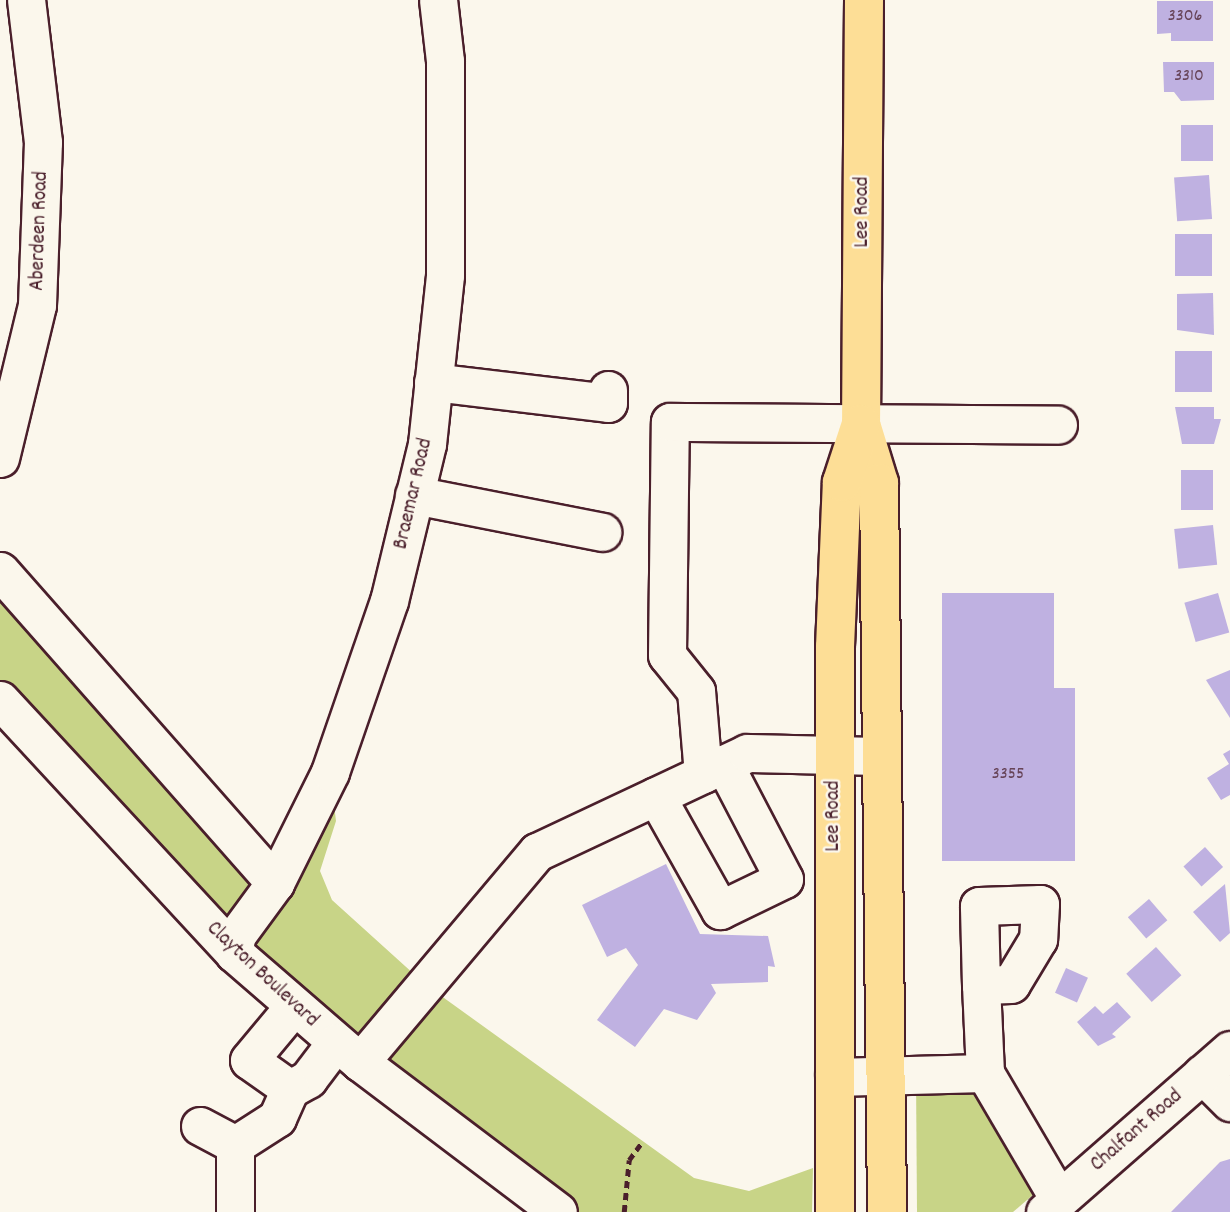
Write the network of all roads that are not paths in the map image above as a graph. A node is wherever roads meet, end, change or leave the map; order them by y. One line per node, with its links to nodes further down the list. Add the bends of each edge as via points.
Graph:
1 (26, 0): 8 (street, Aberdeen Road, via 43,142 37,305)
2 (438, 0): 4 (street, Braemar Road, via 445,61 445,275)
3 (864, 0): 6 (main road, Lee Road)
4 (433, 382): 5 (street, via 608,403); 9 (street, Braemar Road)
5 (608, 390)
6 (861, 424): 7 (street); 13 (main road, Lee Road, via 842,482); 14 (main road, Lee Road, via 879,483); 15 (street, via 670,422 667,655 696,691)
7 (1058, 425)
8 (0, 458)
9 (414, 495): 10 (street); 17 (street, Braemar Road, via 389,601 330,772)
10 (600, 540)
11 (0, 571): 17 (street)
12 (0, 699): 18 (street, Clayton Boulevard)
13 (834, 755): 14 (street); 15 (street, via 747,753); 26 (main road, Lee Road)
14 (880, 755): 25 (main road, Lee Road)
15 (713, 769): 16 (street); 16 (street, via 785,879 720,910)
16 (656, 796): 22 (street, via 537,852)
17 (275, 883): 18 (street, Braemar Road, via 240,929)
18 (234, 953): 20 (street, Clayton Boulevard)
19 (981, 985): 23 (street)
20 (293, 1006): 22 (street, Clayton Boulevard); 27 (street, via 249,1060)
21 (1230, 1050): 24 (street, Chalfant Road)
22 (348, 1052): 27 (street); 33 (street, Clayton Boulevard)
23 (985, 1073): 25 (street); 31 (street)
24 (1202, 1074): 28 (street); 31 (street, Chalfant Road)
25 (884, 1076): 26 (street); 35 (main road, Lee Road)
26 (835, 1077): 34 (main road, Lee Road)
27 (290, 1089): 30 (street, via 277,1118)
28 (1230, 1101)
29 (200, 1126): 30 (street)
30 (234, 1145): 32 (street)
31 (1052, 1205)
32 (234, 1212)
33 (558, 1212)
34 (835, 1212)
35 (887, 1212)

